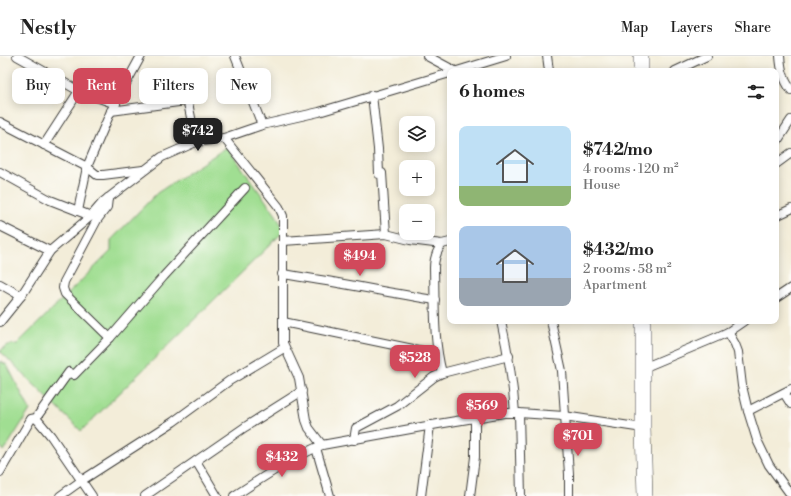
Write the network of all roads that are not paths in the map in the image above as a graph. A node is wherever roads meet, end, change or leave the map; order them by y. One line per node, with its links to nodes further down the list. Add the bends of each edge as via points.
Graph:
1 (17, 56): 17 (street)
2 (141, 56): 16 (street)
3 (235, 56): 25 (street)
4 (428, 56): 10 (street)
5 (506, 56): 11 (street)
6 (547, 56): 12 (street)
7 (641, 56): 13 (highway)
8 (707, 56): 14 (street)
9 (780, 56): 18 (street, via 781,71)
10 (450, 68)
11 (474, 68)
12 (549, 68)
13 (641, 68)
14 (681, 68)
15 (447, 74): 19 (street)
16 (131, 75)
17 (73, 88)
18 (791, 90)
19 (372, 95): 25 (street, via 319,112); 42 (street, via 379,174 382,173)
20 (73, 100): 29 (street)
21 (116, 104): 22 (street)
22 (111, 111): 28 (street, via 186,101); 32 (street)
23 (791, 120): 27 (street)
24 (0, 122): 29 (street)
25 (262, 125): 26 (street)
26 (224, 138): 28 (street); 43 (street, via 279,207 283,216)
27 (779, 138)
28 (196, 142): 33 (street, via 162,157)
29 (44, 145): 32 (street)
30 (791, 153): 31 (street)
31 (779, 162)
32 (87, 167): 33 (street, via 97,175); 38 (street)
33 (145, 170): 36 (street)
34 (0, 172): 38 (street, via 50,200)
35 (245, 188): 59 (street)
36 (108, 198): 40 (street); 59 (street, via 107,207 97,220 63,288 65,294)
37 (791, 209): 39 (street)
38 (78, 211): 40 (street)
39 (779, 215)
40 (91, 216): 45 (street)
41 (0, 226): 45 (street)
42 (386, 234): 43 (street); 44 (street, via 410,240)
43 (283, 240): 46 (street)
44 (446, 243): 51 (street, via 437,250 434,258)
45 (50, 251): 49 (street)
46 (282, 274): 51 (street); 53 (street)
47 (0, 284): 49 (street)
48 (791, 288): 50 (street)
49 (21, 296): 52 (street)
50 (779, 296)
51 (435, 300): 61 (street)
52 (0, 322)
53 (283, 322): 60 (street); 61 (street)
54 (502, 324): 62 (street)
55 (552, 324): 70 (street, via 562,371)
56 (643, 324): 63 (highway)
57 (740, 324): 58 (street)
58 (728, 332): 63 (street); 68 (street, via 736,344)
59 (110, 338): 71 (street, via 74,375 70,372)
60 (284, 348): 65 (street, via 299,378); 79 (street, via 229,381 167,426)
61 (437, 354): 64 (street)
62 (509, 356): 64 (street); 69 (street)
63 (643, 368): 74 (highway)
64 (442, 374): 75 (street, via 393,408 356,428)
65 (302, 391): 76 (street, via 306,420); 77 (street, via 245,426)
66 (787, 391): 67 (street); 68 (street)
67 (791, 404)
68 (748, 411): 80 (street, via 766,460)
69 (517, 413): 70 (street); 72 (street); 89 (street)
70 (564, 416): 74 (street); 90 (street)
71 (36, 418): 78 (street, via 31,420); 79 (street)
72 (476, 418): 73 (street); 88 (street)
73 (430, 425): 75 (street); 87 (street)
74 (643, 428): 91 (highway)
75 (354, 440): 76 (street)
76 (319, 447): 85 (street); 86 (street)
77 (196, 461): 83 (street); 84 (street)
78 (0, 472)
79 (81, 481): 81 (street); 82 (street)
80 (791, 495)
81 (60, 496)
82 (92, 496)
83 (145, 496)
84 (217, 496)
85 (234, 496)
86 (330, 496)
87 (421, 496)
88 (470, 496)
89 (522, 496)
90 (569, 496)
91 (645, 496)

